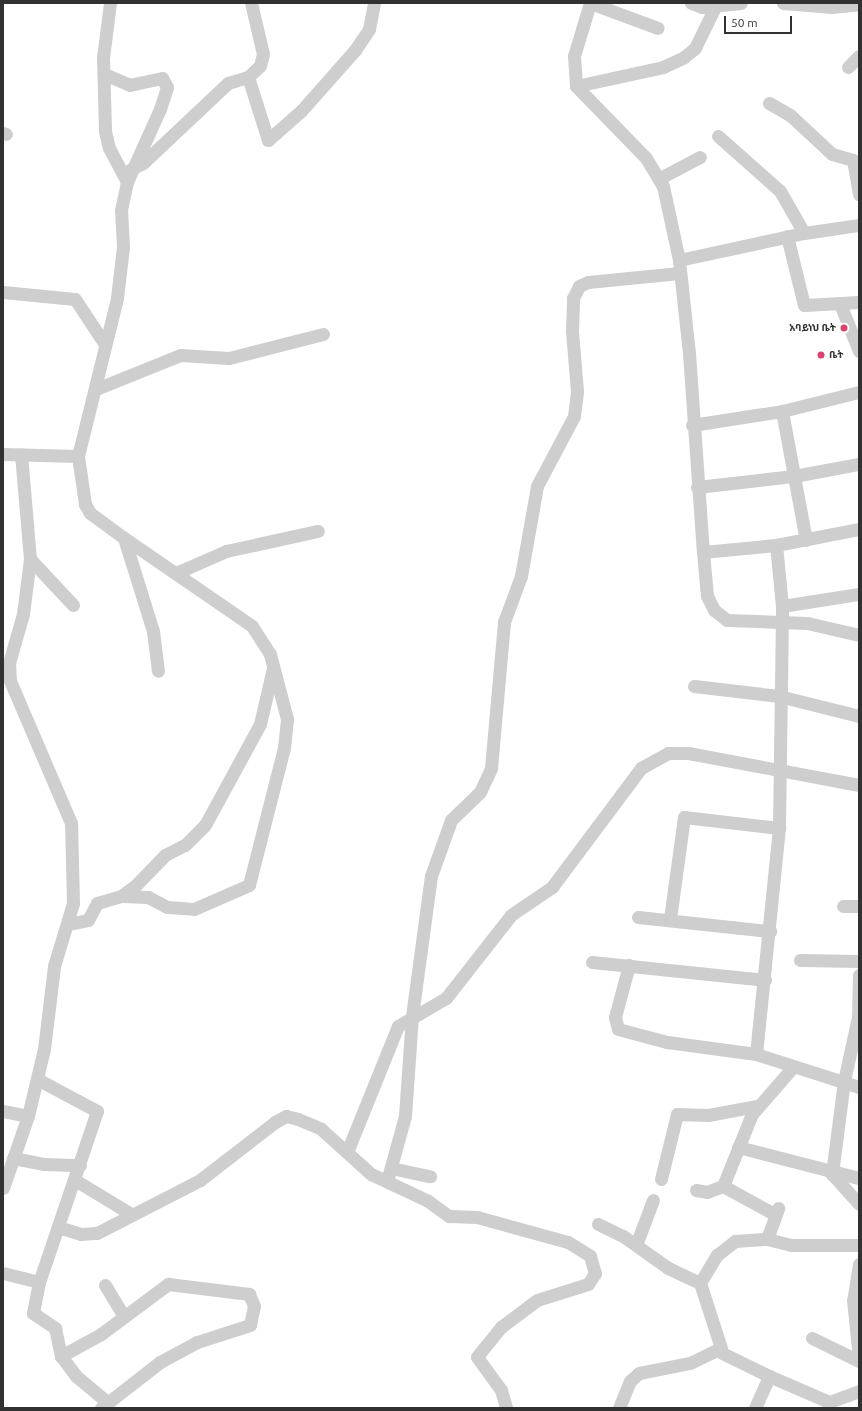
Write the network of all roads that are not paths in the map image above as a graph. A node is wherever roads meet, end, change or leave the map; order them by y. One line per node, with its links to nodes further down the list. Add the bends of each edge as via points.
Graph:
1 (110, 3): 13 (street)
2 (251, 3): 14 (street, via 263,54 260,66)
3 (374, 3): 14 (street, via 369,29 355,50 302,111 268,140)
4 (590, 3): 10 (street); 15 (street, via 574,56)
5 (691, 3): 9 (street)
6 (741, 3): 9 (street)
7 (783, 3): 8 (street, via 832,7)
8 (859, 4)
9 (715, 7): 15 (street, via 695,48 684,57 663,66)
10 (658, 28)
11 (859, 56): 12 (street)
12 (848, 67)
13 (104, 74): 20 (street, via 107,143); 20 (street, via 130,85 159,78 167,83 160,110)
14 (248, 77): 20 (street, via 228,83)
15 (576, 86): 21 (street, via 646,158)
16 (769, 103): 19 (street, via 790,115 832,154)
17 (718, 136): 24 (street, via 780,191)
18 (700, 157): 21 (street)
19 (856, 157): 22 (street)
20 (129, 176): 31 (street, via 121,210 123,247 117,298)
21 (660, 178): 26 (street)
22 (859, 194)
23 (859, 225): 24 (street)
24 (804, 233): 25 (street)
25 (787, 236): 26 (street); 29 (street, via 804,305)
26 (679, 267): 36 (street, via 689,353); 77 (street, via 588,282 579,286 573,298 572,331 577,391 574,416 537,486 521,576 504,622 491,768 480,792 451,820 438,849)
27 (3, 292): 31 (street, via 75,299)
28 (859, 302): 29 (street)
29 (840, 304): 32 (street)
30 (323, 334): 33 (street, via 229,358 180,355)
31 (104, 343): 33 (street)
32 (859, 351)
33 (96, 390): 39 (street)
34 (859, 392): 35 (street)
35 (782, 411): 36 (street); 41 (street)
36 (692, 425): 42 (street)
37 (3, 454): 38 (street)
38 (21, 454): 39 (street); 49 (street)
39 (78, 456): 45 (street, via 85,504 90,513)
40 (859, 464): 41 (street)
41 (794, 476): 42 (street); 46 (street)
42 (697, 487): 48 (street)
43 (859, 530): 46 (street)
44 (318, 531): 50 (street, via 226,552)
45 (124, 538): 50 (street); 57 (street, via 153,631)
46 (806, 540): 47 (street)
47 (776, 545): 48 (street); 53 (street)
48 (703, 552): 54 (street, via 707,596 720,616 727,620)
49 (30, 559): 52 (street); 69 (street, via 23,614 9,663 10,681 71,823 73,903)
50 (176, 573): 56 (street, via 252,626 263,640)
51 (859, 594): 53 (street)
52 (74, 605)
53 (782, 606): 54 (street)
54 (780, 622): 55 (street, via 807,623); 59 (street)
55 (859, 635)
56 (273, 668): 64 (street, via 260,724 204,825); 64 (street, via 284,701 286,726 249,886 194,909 168,906 148,897)
57 (158, 671)
58 (694, 686): 59 (street)
59 (779, 696): 60 (street); 61 (street)
60 (859, 716)
61 (778, 768): 62 (street); 63 (street); 77 (street, via 688,753 657,757 624,786 552,887 511,915 446,998)
62 (859, 785)
63 (779, 828): 68 (street, via 684,817); 70 (street)
64 (121, 896): 69 (street, via 97,902 88,920)
65 (843, 906): 66 (street)
66 (859, 906)
67 (638, 917): 68 (street)
68 (670, 919): 70 (street)
69 (68, 924): 81 (street, via 54,966)
70 (770, 931): 76 (street)
71 (800, 960): 73 (street)
72 (592, 962): 74 (street)
73 (859, 962)
74 (629, 965): 76 (street); 79 (street, via 615,1017 618,1029 667,1042)
75 (859, 975): 78 (street)
76 (765, 980): 79 (street)
77 (412, 1016): 88 (street, via 395,1032); 91 (street, via 405,1116)
78 (858, 1018): 82 (street)
79 (756, 1054): 80 (street)
80 (793, 1067): 82 (street); 84 (street)
81 (37, 1080): 86 (street); 90 (street, via 96,1109)
82 (844, 1081): 83 (street); 92 (street)
83 (859, 1087)
84 (757, 1106): 87 (street); 95 (street, via 708,1115 677,1114)
85 (3, 1112): 86 (street)
86 (28, 1116): 89 (street)
87 (738, 1147): 92 (street); 98 (street)
88 (347, 1152): 97 (street, via 362,1168); 103 (street, via 321,1129 286,1116 200,1180)
89 (13, 1158): 90 (street, via 44,1164); 99 (street)
90 (80, 1165): 96 (street)
91 (391, 1168): 93 (street); 97 (street)
92 (832, 1174): 94 (street); 102 (street)
93 (430, 1176)
94 (859, 1178)
95 (661, 1179)
96 (75, 1180): 103 (street); 105 (street)
97 (387, 1181): 124 (street, via 428,1201 449,1216 477,1217 568,1242 595,1263 595,1273 588,1284 537,1300 501,1327 484,1345 477,1357 501,1390)
98 (723, 1186): 100 (street, via 707,1192); 106 (street, via 777,1211)
99 (3, 1188)
100 (696, 1190)
101 (653, 1200): 107 (street)
102 (859, 1204)
103 (131, 1214): 105 (street, via 91,1234)
104 (598, 1224): 107 (street)
105 (58, 1227): 111 (street)
106 (767, 1239): 108 (street, via 791,1245); 112 (street, via 726,1245)
107 (636, 1245): 112 (street, via 668,1268)
108 (859, 1245)
109 (859, 1264): 114 (street)
110 (3, 1273): 111 (street)
111 (39, 1282): 118 (street, via 33,1313 55,1328)
112 (700, 1283): 117 (street, via 721,1345)
113 (105, 1284): 115 (street)
114 (856, 1301): 119 (street)
115 (124, 1317): 118 (street); 122 (street, via 168,1284 244,1291 254,1306 250,1325 177,1352)
116 (812, 1338): 119 (street)
117 (718, 1351): 120 (street); 125 (street, via 690,1363 639,1373 630,1381)
118 (61, 1356): 122 (street, via 76,1376)
119 (859, 1360)
120 (769, 1376): 123 (street); 126 (street)
121 (859, 1391): 123 (street)
122 (104, 1404)
123 (819, 1404)
124 (506, 1408)
125 (619, 1408)
126 (755, 1408)

